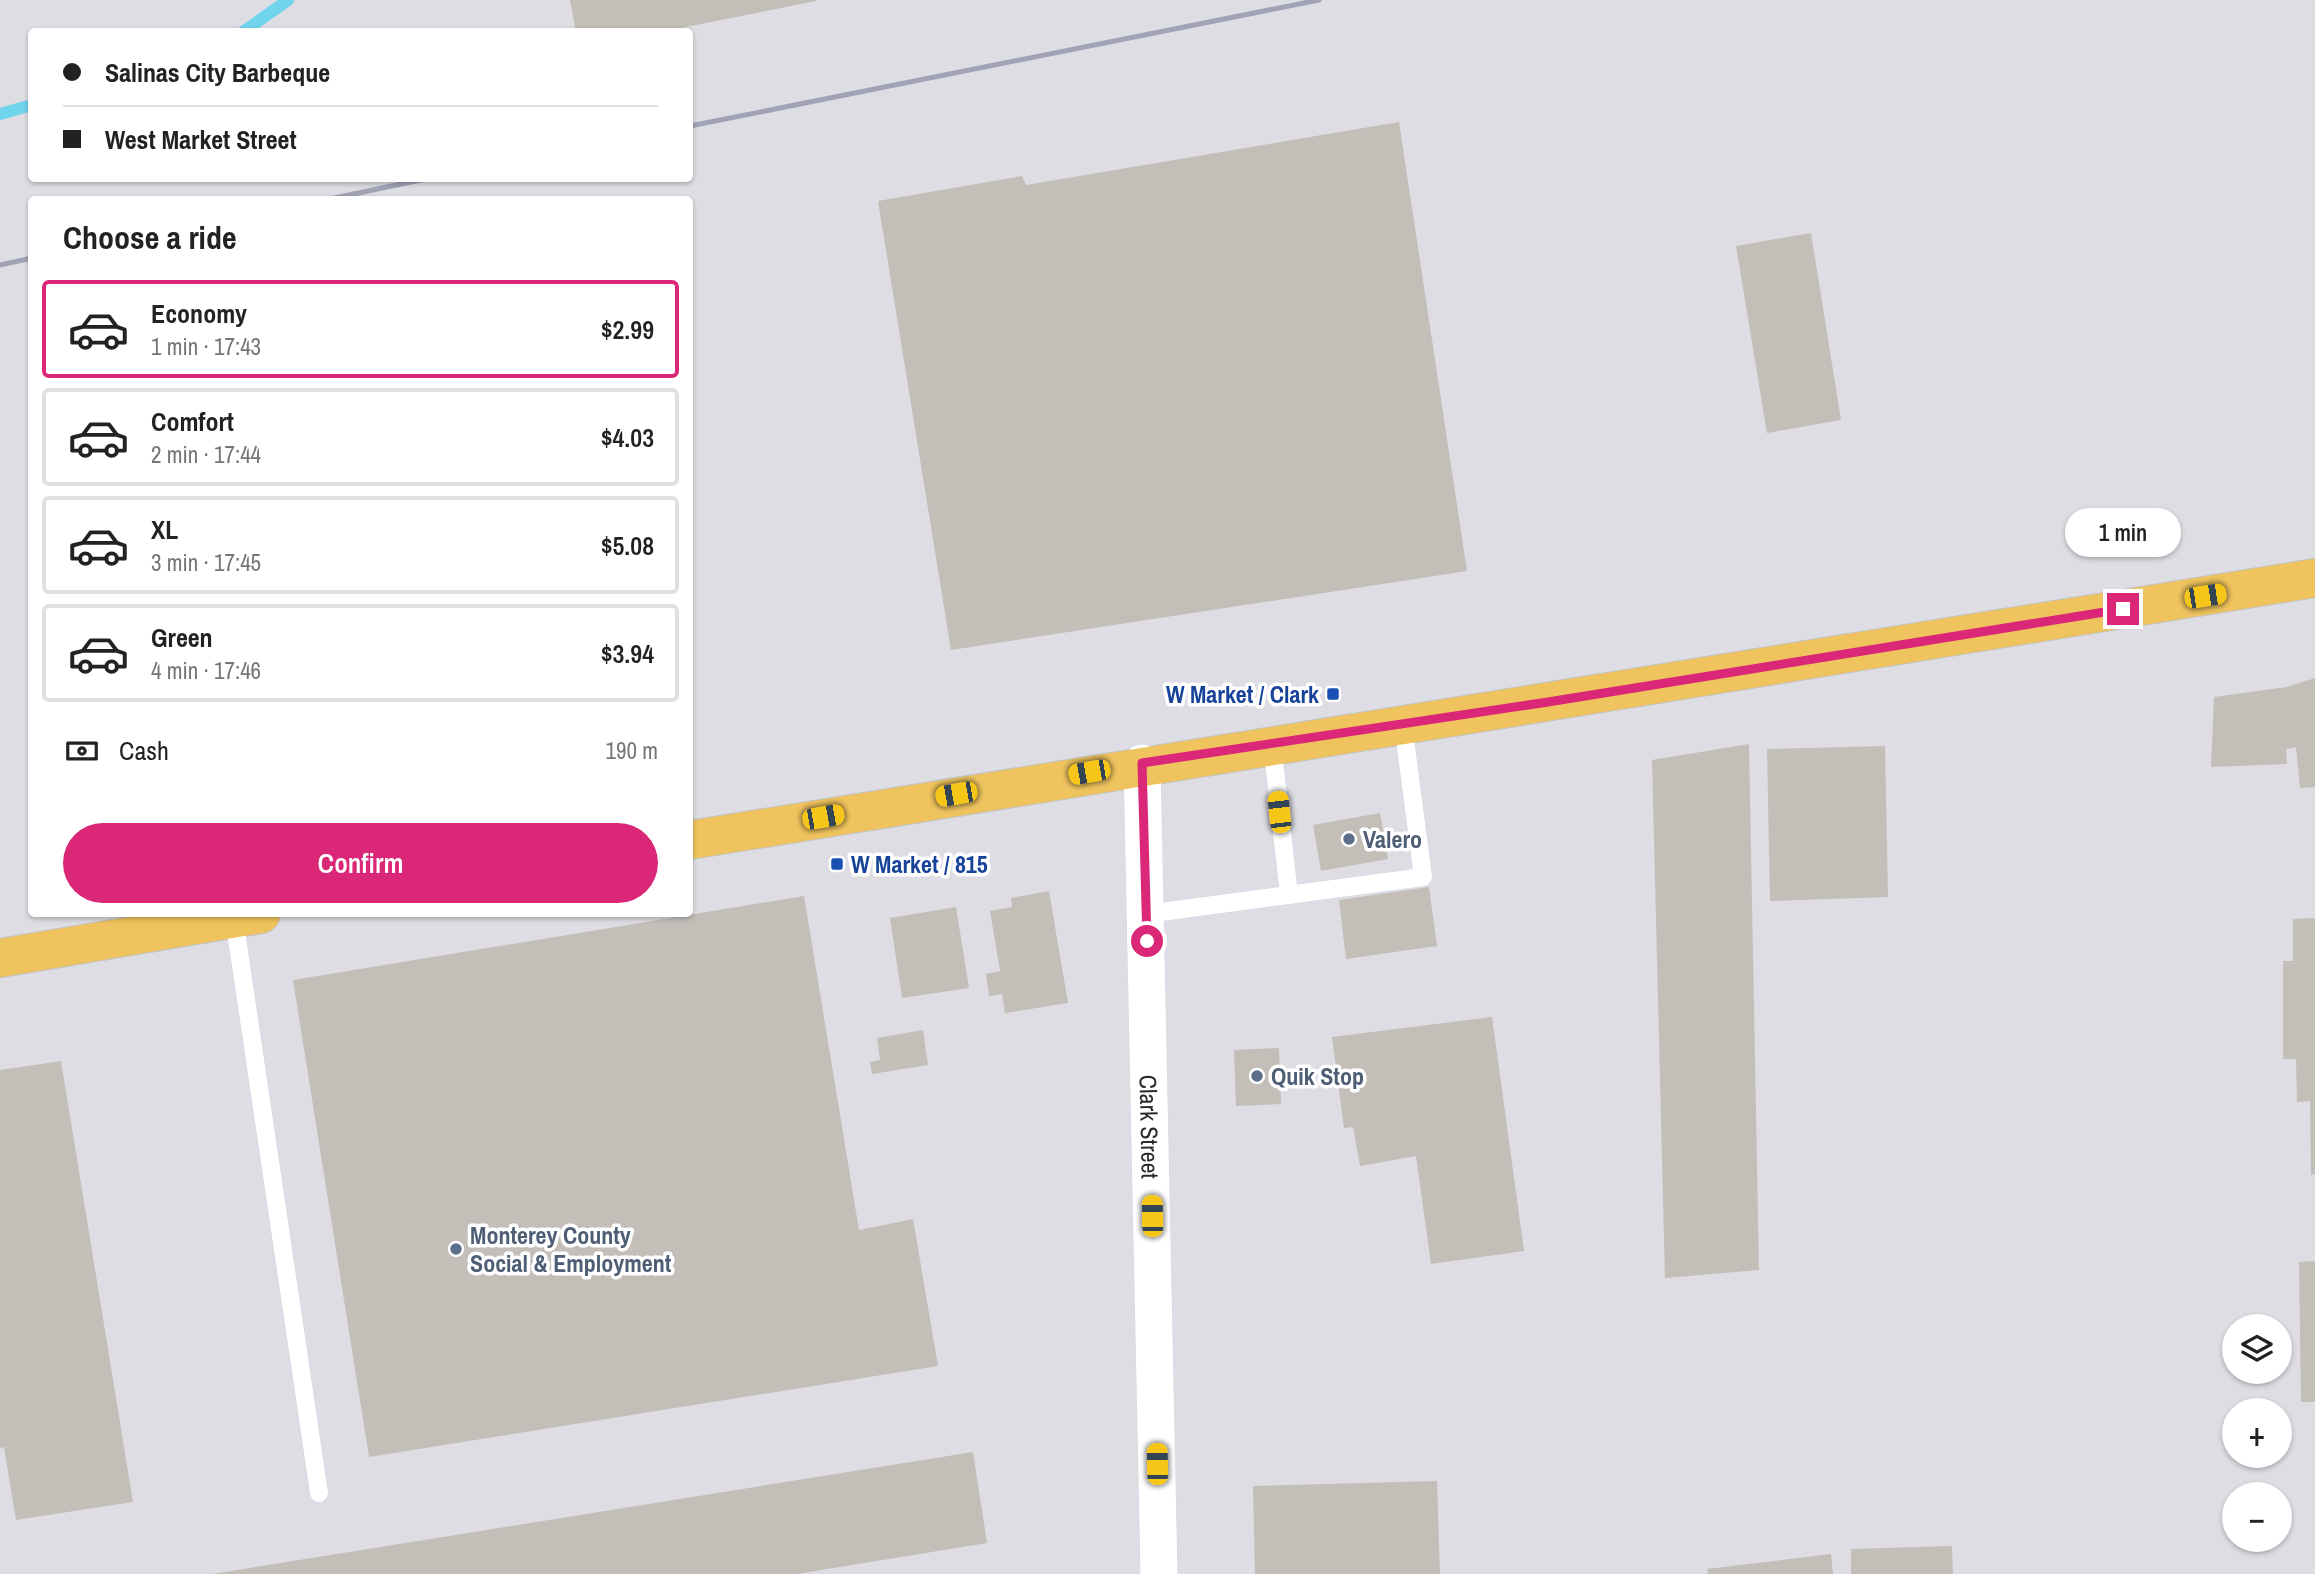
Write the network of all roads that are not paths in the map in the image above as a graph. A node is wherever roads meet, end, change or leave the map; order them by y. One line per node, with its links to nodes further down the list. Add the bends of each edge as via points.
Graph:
1 (2315, 579): 2 (main road)
2 (1403, 724): 3 (main road); 6 (lane, via 1423,877)
3 (1272, 743): 4 (main road); 6 (lane)
4 (1142, 763): 5 (main road); 7 (street, Clark Street)
5 (693, 839)
6 (1289, 895): 7 (lane)
7 (1146, 914): 12 (street, Clark Street)
8 (242, 917): 10 (main road)
9 (248, 917): 11 (lane)
10 (0, 958)
11 (319, 1493)
12 (1159, 1574)

